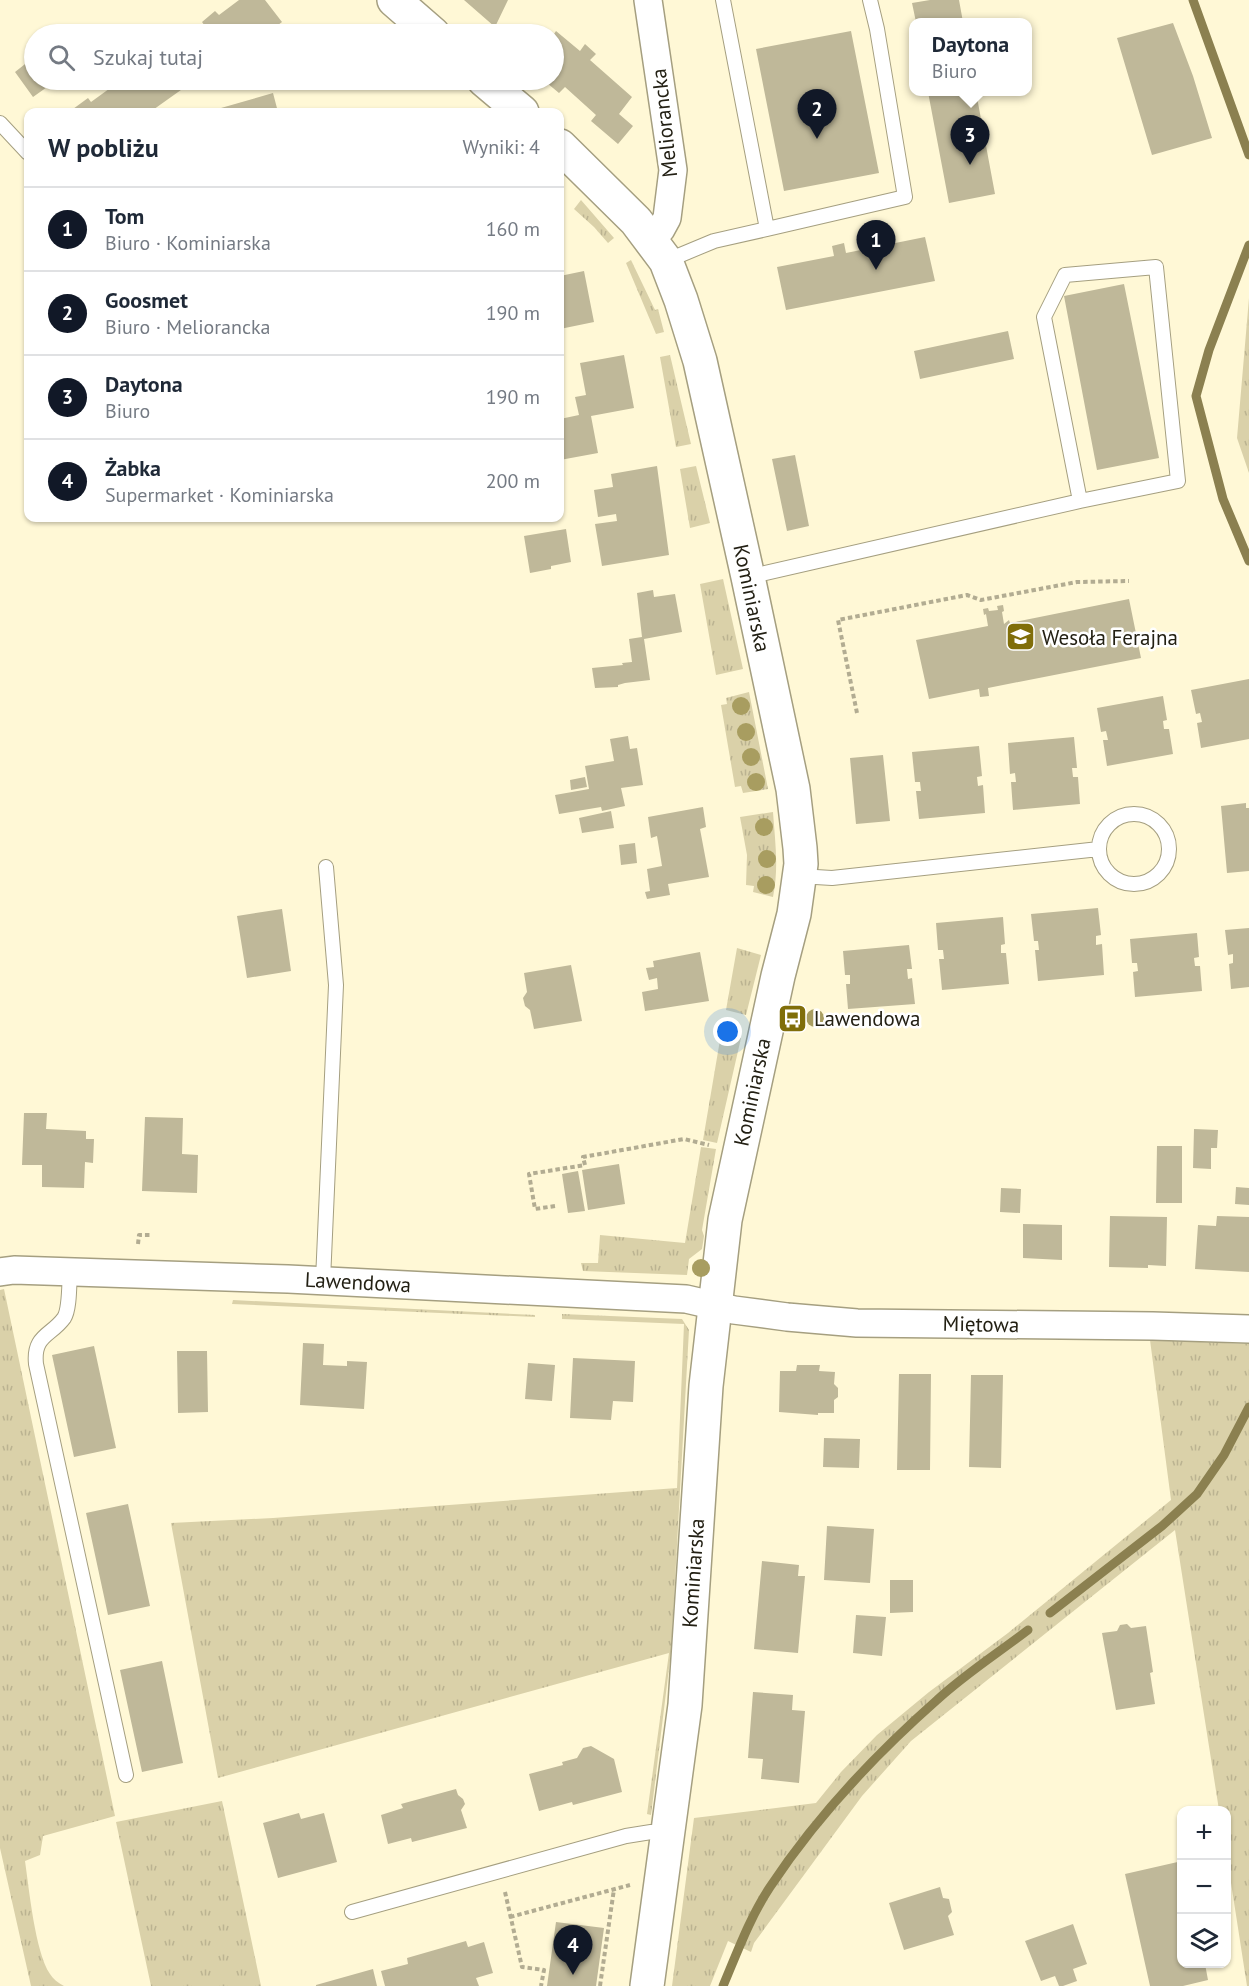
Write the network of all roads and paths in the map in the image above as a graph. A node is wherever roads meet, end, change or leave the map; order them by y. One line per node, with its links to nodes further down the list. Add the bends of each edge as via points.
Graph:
1 (394, 0): 5 (street)
2 (648, 0): 12 (street, Meliorancka, via 673,170)
3 (723, 0): 11 (lane)
4 (870, 0): 11 (lane, via 904,197)
5 (422, 24)
6 (496, 90): 7 (street)
7 (517, 108)
8 (0, 123): 9 (lane)
9 (24, 149)
10 (564, 150): 12 (street, Kominiarska, via 612,195)
11 (767, 229): 12 (lane)
12 (658, 251): 14 (street, Kominiarska, via 681,300 700,362)
13 (1080, 501): 13 (lane, via 1044,317 1065,275 1156,267 1178,481); 14 (lane)
14 (748, 577): 19 (street, Kominiarska, via 794,794 800,837)
15 (1129, 581): 16 (path, via 1077,582 981,600 967,595 838,620)
16 (857, 713)
17 (1099, 849): 17 (lane, via 1104,868 1113,877 1137,884 1159,873 1169,852 1168,840 1155,821 1134,814 1113,822 1104,831); 19 (lane, via 832,878)
18 (326, 867): 24 (lane, via 336,985)
19 (799, 876): 25 (street, Kominiarska, via 794,914 725,1220)
20 (702, 1143): 21 (path, via 684,1139 583,1156 585,1165 529,1174 535,1209)
21 (555, 1206)
22 (70, 1271): 23 (street, Lawendowa); 24 (street, Lawendowa); 27 (lane, via 64,1318 38,1343 35,1356)
23 (0, 1272)
24 (323, 1280): 25 (street, Lawendowa, via 686,1299)
25 (715, 1305): 26 (street, Miętowa, via 857,1323); 28 (street, Kominiarska, via 685,1705)
26 (1249, 1329)
27 (126, 1774)
28 (667, 1833): 29 (lane, via 626,1836); 36 (street, Kominiarska)
29 (500, 1871): 32 (lane); 33 (path)
30 (635, 1883): 31 (path)
31 (614, 1889): 33 (path); 35 (path)
32 (352, 1912)
33 (510, 1917): 34 (path, via 522,1967 544,1970)
34 (541, 1986)
35 (600, 1986)
36 (647, 1986)

